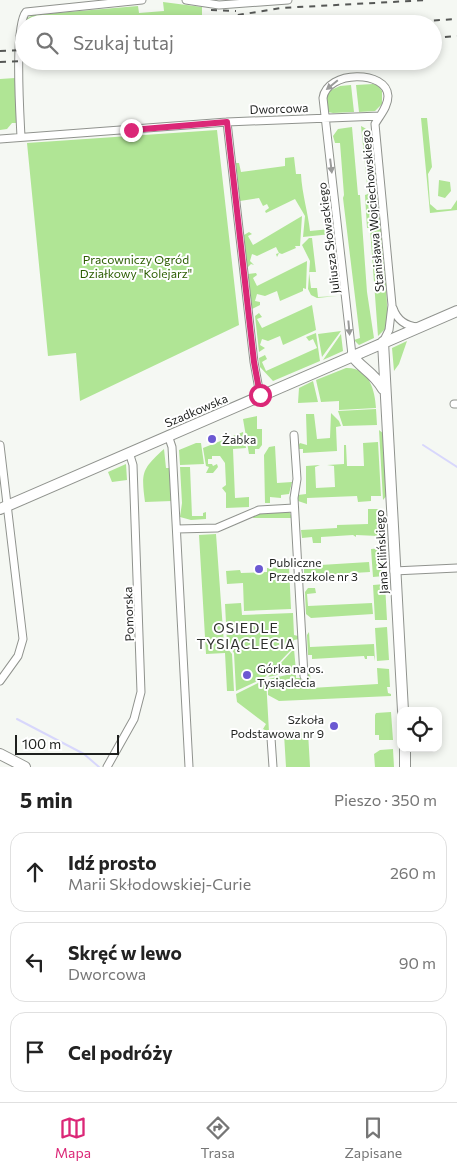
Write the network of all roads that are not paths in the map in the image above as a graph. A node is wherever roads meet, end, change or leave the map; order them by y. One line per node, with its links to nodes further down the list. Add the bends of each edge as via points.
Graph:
1 (142, 0): 4 (street)
2 (186, 0): 3 (street, via 219,4)
3 (288, 0)
4 (83, 3): 5 (street, via 30,10)
5 (23, 15)
6 (19, 70): 10 (street)
7 (380, 116): 8 (street, Dworcowa); 8 (street, Stanisława Wojciechowskiego, one-way to 8, via 387,103 387,91 378,81 367,78 341,79 329,85 323,98); 12 (street, Stanisława Wojciechowskiego, via 376,127)
8 (325, 118): 9 (street, Dworcowa); 16 (street, Juliusza Słowackiego, one-way to 16)
9 (227, 122): 10 (street, Dworcowa); 18 (street)
10 (21, 137): 11 (street, Dworcowa)
11 (0, 139)
12 (392, 304): 14 (street, Stanisława Wojciechowskiego, via 399,320); 15 (street, Stanisława Wojciechowskiego, via 389,330)
13 (457, 311): 14 (street, Szadkowska)
14 (418, 327): 15 (street, Szadkowska)
15 (382, 342): 16 (street, Szadkowska); 17 (street, Jana Kilińskiego)
16 (352, 356): 17 (street, via 377,378); 18 (street, Szadkowska)
17 (385, 392): 27 (street, Jana Kilińskiego)
18 (260, 395): 19 (street, Szadkowska)
19 (168, 435): 22 (street, Szadkowska); 25 (street, via 172,447)
20 (294, 435): 24 (street, via 297,479)
21 (0, 446): 23 (street)
22 (129, 452): 23 (street, Szadkowska); 34 (street, Pomorska, via 133,465 141,692 134,719)
23 (3, 507): 29 (street, via 23,639 18,656)
24 (294, 508): 25 (street, via 260,510 217,528); 28 (street)
25 (177, 529): 36 (street)
26 (457, 568): 27 (street)
27 (394, 571): 30 (street, Jana Kilińskiego)
28 (304, 676)
29 (0, 681)
30 (403, 707)
31 (270, 738): 37 (street)
32 (404, 752): 38 (street)
33 (0, 754): 35 (street)
34 (108, 765)
35 (24, 767)
36 (189, 767)
37 (272, 767)
38 (405, 767)

